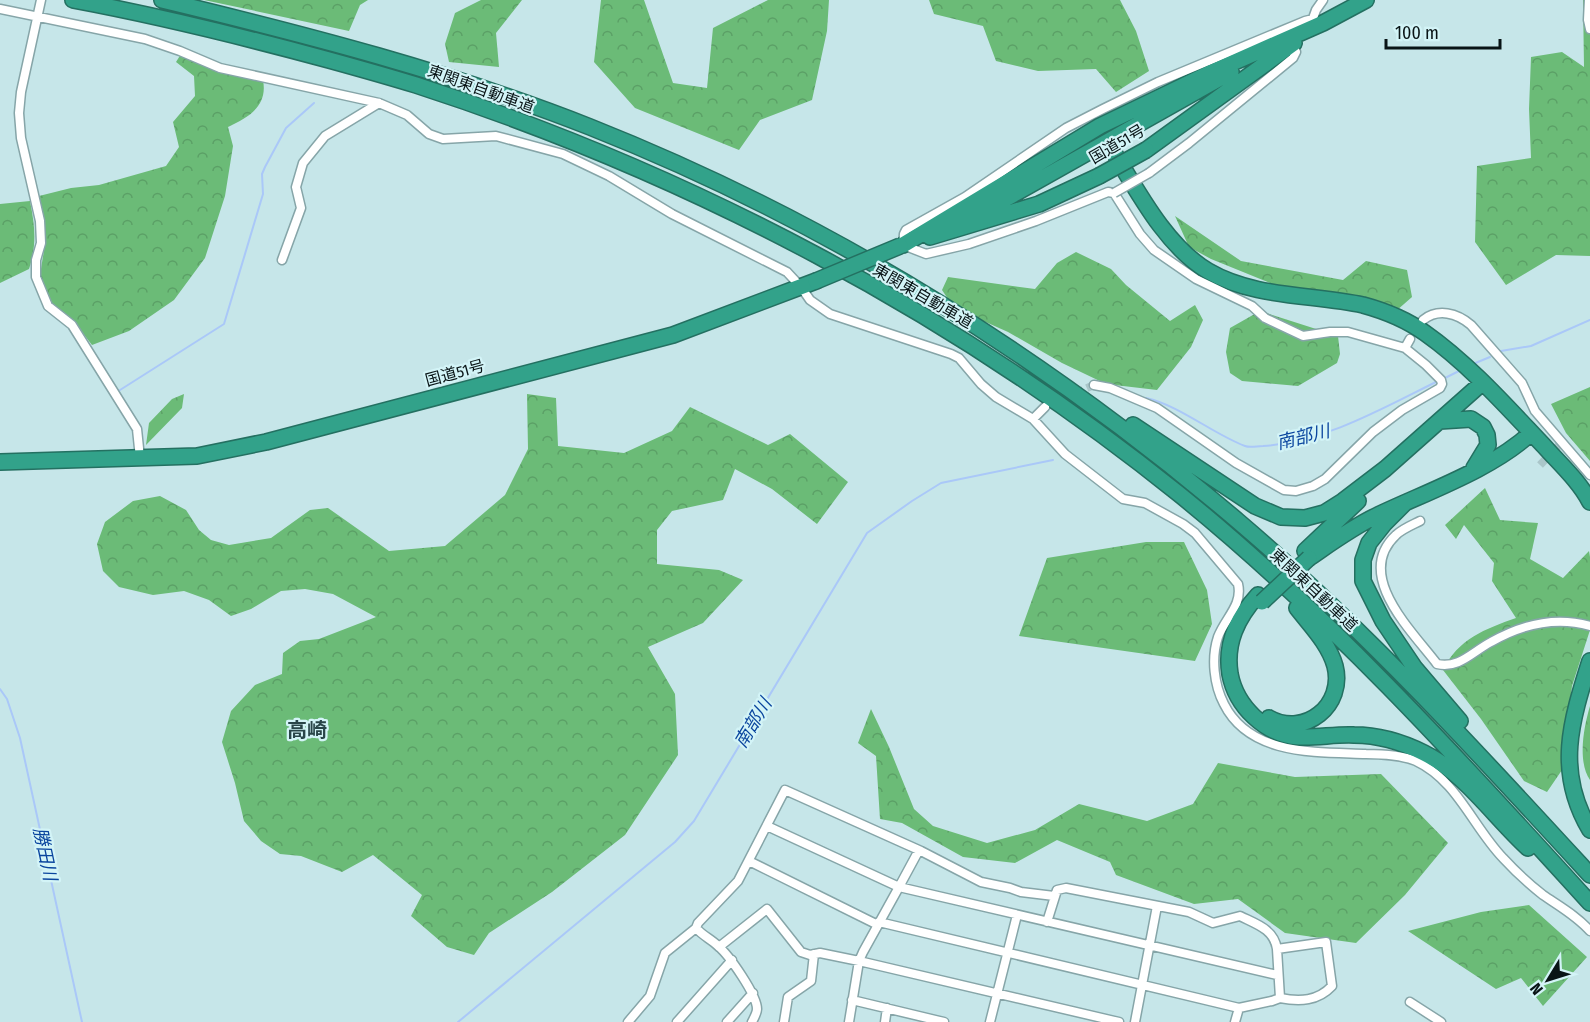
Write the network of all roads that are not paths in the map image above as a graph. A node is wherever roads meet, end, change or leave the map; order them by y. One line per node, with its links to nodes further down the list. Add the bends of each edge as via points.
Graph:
1 (41, 0): 8 (street)
2 (73, 0): 41 (highway, 東関東自動車道, via 206,28 412,84 516,120 687,191 787,240 961,339 1127,453)
3 (162, 0): 26 (highway, 東関東自動車道, via 418,67 626,141 790,218 914,287)
4 (1323, 0): 9 (street, via 1316,10)
5 (1366, 0): 9 (highway, 国道51号)
6 (1589, 0): 10 (street)
7 (0, 9): 8 (street)
8 (38, 17): 14 (street, via 145,39 220,68); 33 (street, via 19,113 40,221 42,243 36,277 48,306 72,325 137,429)
9 (1317, 23): 11 (highway, 国道51号, via 1317,29); 12 (highway, 国道51号); 20 (street, via 1305,21 1158,82 1075,123 965,197 906,230)
10 (1590, 29)
11 (1289, 47): 13 (highway); 16 (street, bridge, via 1296,52 1293,58 1189,143); 18 (highway, 国道51号, bridge, via 1146,150 1099,176 1039,204)
12 (1251, 55): 13 (highway, via 1245,65); 19 (highway, 国道51号, via 1100,126)
13 (1214, 84): 15 (highway)
14 (379, 103): 21 (street, via 325,136 303,163 296,187 302,208); 22 (street, via 407,115 429,134 443,139 496,136 563,154)
15 (1108, 143): 17 (highway); 27 (highway, via 1169,236 1180,250 1208,271 1252,288 1363,305 1388,313 1425,333)
16 (1114, 193): 20 (street, via 969,244 926,254); 25 (street, via 1154,250 1196,279 1252,306 1265,318 1303,336 1348,332)
17 (1000, 202): 18 (highway); 19 (highway)
18 (963, 226): 20 (highway, 国道51号)
19 (929, 229): 20 (highway, 国道51号)
20 (902, 245): 22 (highway, 国道51号, bridge)
21 (282, 260)
22 (809, 284): 30 (street, via 810,300 830,314 959,358 996,397); 33 (highway, 国道51号, via 673,335 266,442 197,456)
23 (1423, 320): 37 (street, via 1435,313 1446,313 1471,325 1522,383 1535,411)
24 (1410, 339): 25 (street)
25 (1405, 348): 28 (street, via 1441,380 1440,388 1373,432 1325,479 1296,491 1284,490 1236,463 1156,408)
26 (1056, 380): 35 (highway, via 1098,400 1255,506 1281,517 1305,518 1324,513); 50 (highway, 東関東自動車道, via 1192,483 1283,561 1421,695)
27 (1482, 383): 31 (highway); 32 (highway)
28 (1094, 385)
29 (1045, 407): 30 (street)
30 (1033, 419): 59 (street, via 1065,454 1124,499 1145,503 1184,524 1238,584 1238,603 1218,637 1215,669 1224,704 1233,717 1258,737 1286,748 1384,754 1422,765 1453,790 1503,858)
31 (1440, 421): 35 (highway); 36 (highway, via 1471,418 1483,426 1488,445)
32 (1532, 433): 36 (highway); 38 (highway)
33 (140, 458): 34 (highway, 国道51号)
34 (0, 462)
35 (1385, 469): 42 (highway)
36 (1472, 471): 39 (highway)
37 (1590, 475)
38 (1590, 502)
39 (1404, 504): 42 (highway); 50 (highway, via 1366,547 1362,570 1366,592 1414,667)
40 (1420, 521): 44 (street, via 1389,542 1382,553 1379,571 1391,602 1437,664 1452,665 1492,641 1533,625 1563,621)
41 (1230, 537): 43 (highway, via 1291,599 1332,657 1335,692 1325,709 1312,719 1292,724 1273,720 1258,710 1242,689 1238,646); 53 (highway, 東関東自動車道, via 1410,708)
42 (1307, 555): 43 (highway, bridge)
43 (1260, 599): 53 (highway, via 1239,620 1230,642 1234,690 1249,712 1269,728 1285,734 1367,736 1404,744 1437,760)
44 (1586, 625)
45 (1590, 661): 47 (highway, via 1569,747 1575,798)
46 (767, 826): 48 (street, via 785,790); 49 (street); 51 (street)
47 (1590, 830)
48 (919, 850): 51 (street); 52 (street, via 981,882)
49 (748, 861): 57 (street); 58 (street, via 738,881)
50 (1590, 875)
51 (899, 887): 55 (street); 57 (street)
52 (1054, 896): 54 (street, via 1057,890 1065,888); 56 (street)
53 (1589, 902)
54 (1157, 906): 60 (street); 62 (street, via 1189,912 1213,923 1239,916 1270,931)
55 (1017, 915): 56 (street); 63 (street)
56 (1047, 922): 60 (street)
57 (879, 924): 63 (street); 66 (street)
58 (696, 928): 61 (street); 78 (street, via 665,953 650,996)
59 (1590, 931)
60 (1148, 945): 67 (street); 68 (street)
61 (719, 947): 64 (street, via 767,909 801,952); 65 (street)
62 (1276, 949): 67 (street); 71 (street, via 1326,942 1332,986 1313,999)
63 (1008, 953): 68 (street); 70 (street)
64 (814, 954): 66 (street); 82 (street, via 811,981 788,997)
65 (732, 960): 69 (street); 79 (street)
66 (859, 961): 70 (street); 72 (street)
67 (1277, 975): 71 (street)
68 (1141, 985): 75 (street); 88 (street)
69 (753, 993): 80 (street); 81 (street, via 757,1009)
70 (997, 994): 86 (street); 87 (street)
71 (1280, 998): 75 (street)
72 (852, 1000): 74 (street); 83 (street)
73 (1410, 1002): 77 (street)
74 (887, 1008): 76 (street); 84 (street)
75 (1239, 1008): 89 (street)
76 (920, 1019): 85 (street)
77 (1436, 1020)
78 (628, 1022)
79 (677, 1022)
80 (727, 1022)
81 (753, 1022)
82 (784, 1022)
83 (849, 1022)
84 (885, 1022)
85 (944, 1022)
86 (990, 1022)
87 (1119, 1022)
88 (1135, 1022)
89 (1235, 1022)

